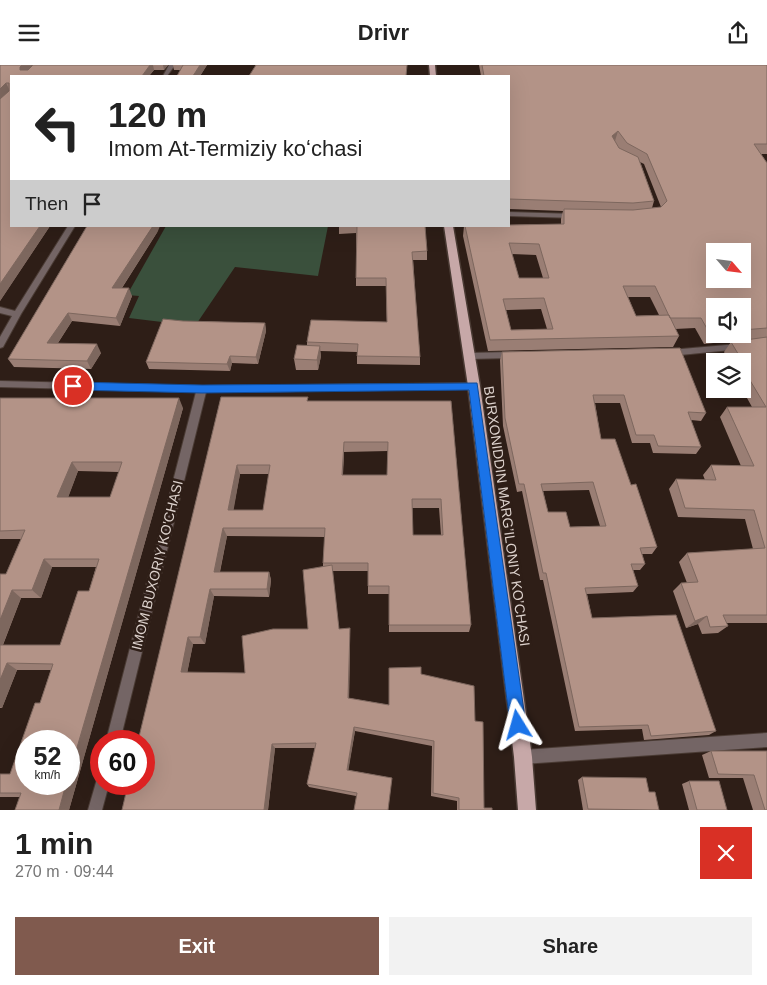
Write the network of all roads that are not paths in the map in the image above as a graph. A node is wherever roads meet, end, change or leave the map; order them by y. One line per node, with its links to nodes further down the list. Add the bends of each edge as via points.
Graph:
1 (510, 214): 2 (street)
2 (583, 216)
3 (71, 227): 6 (street)
4 (448, 227): 11 (main road, BURXONIDDIN MARG’ILONIY KO’CHASI)
5 (0, 310): 6 (street)
6 (17, 314): 7 (street)
7 (0, 345)
8 (752, 345): 9 (street)
9 (659, 354)
10 (518, 355): 11 (street)
11 (469, 356): 13 (main road, BURXONIDDIN MARG’ILONIY KO’CHASI)
12 (0, 384): 14 (street)
13 (474, 386): 14 (street); 17 (main road, BURXONIDDIN MARG’ILONIY KO’CHASI)
14 (202, 389): 15 (street, IMOM BUXORIY KO'CHASI)
15 (116, 730)
16 (767, 740): 17 (street)
17 (522, 757): 20 (main road, BURXONIDDIN MARG’ILONIY KO’CHASI)
18 (99, 795): 19 (street)
19 (95, 810)
20 (527, 810)

